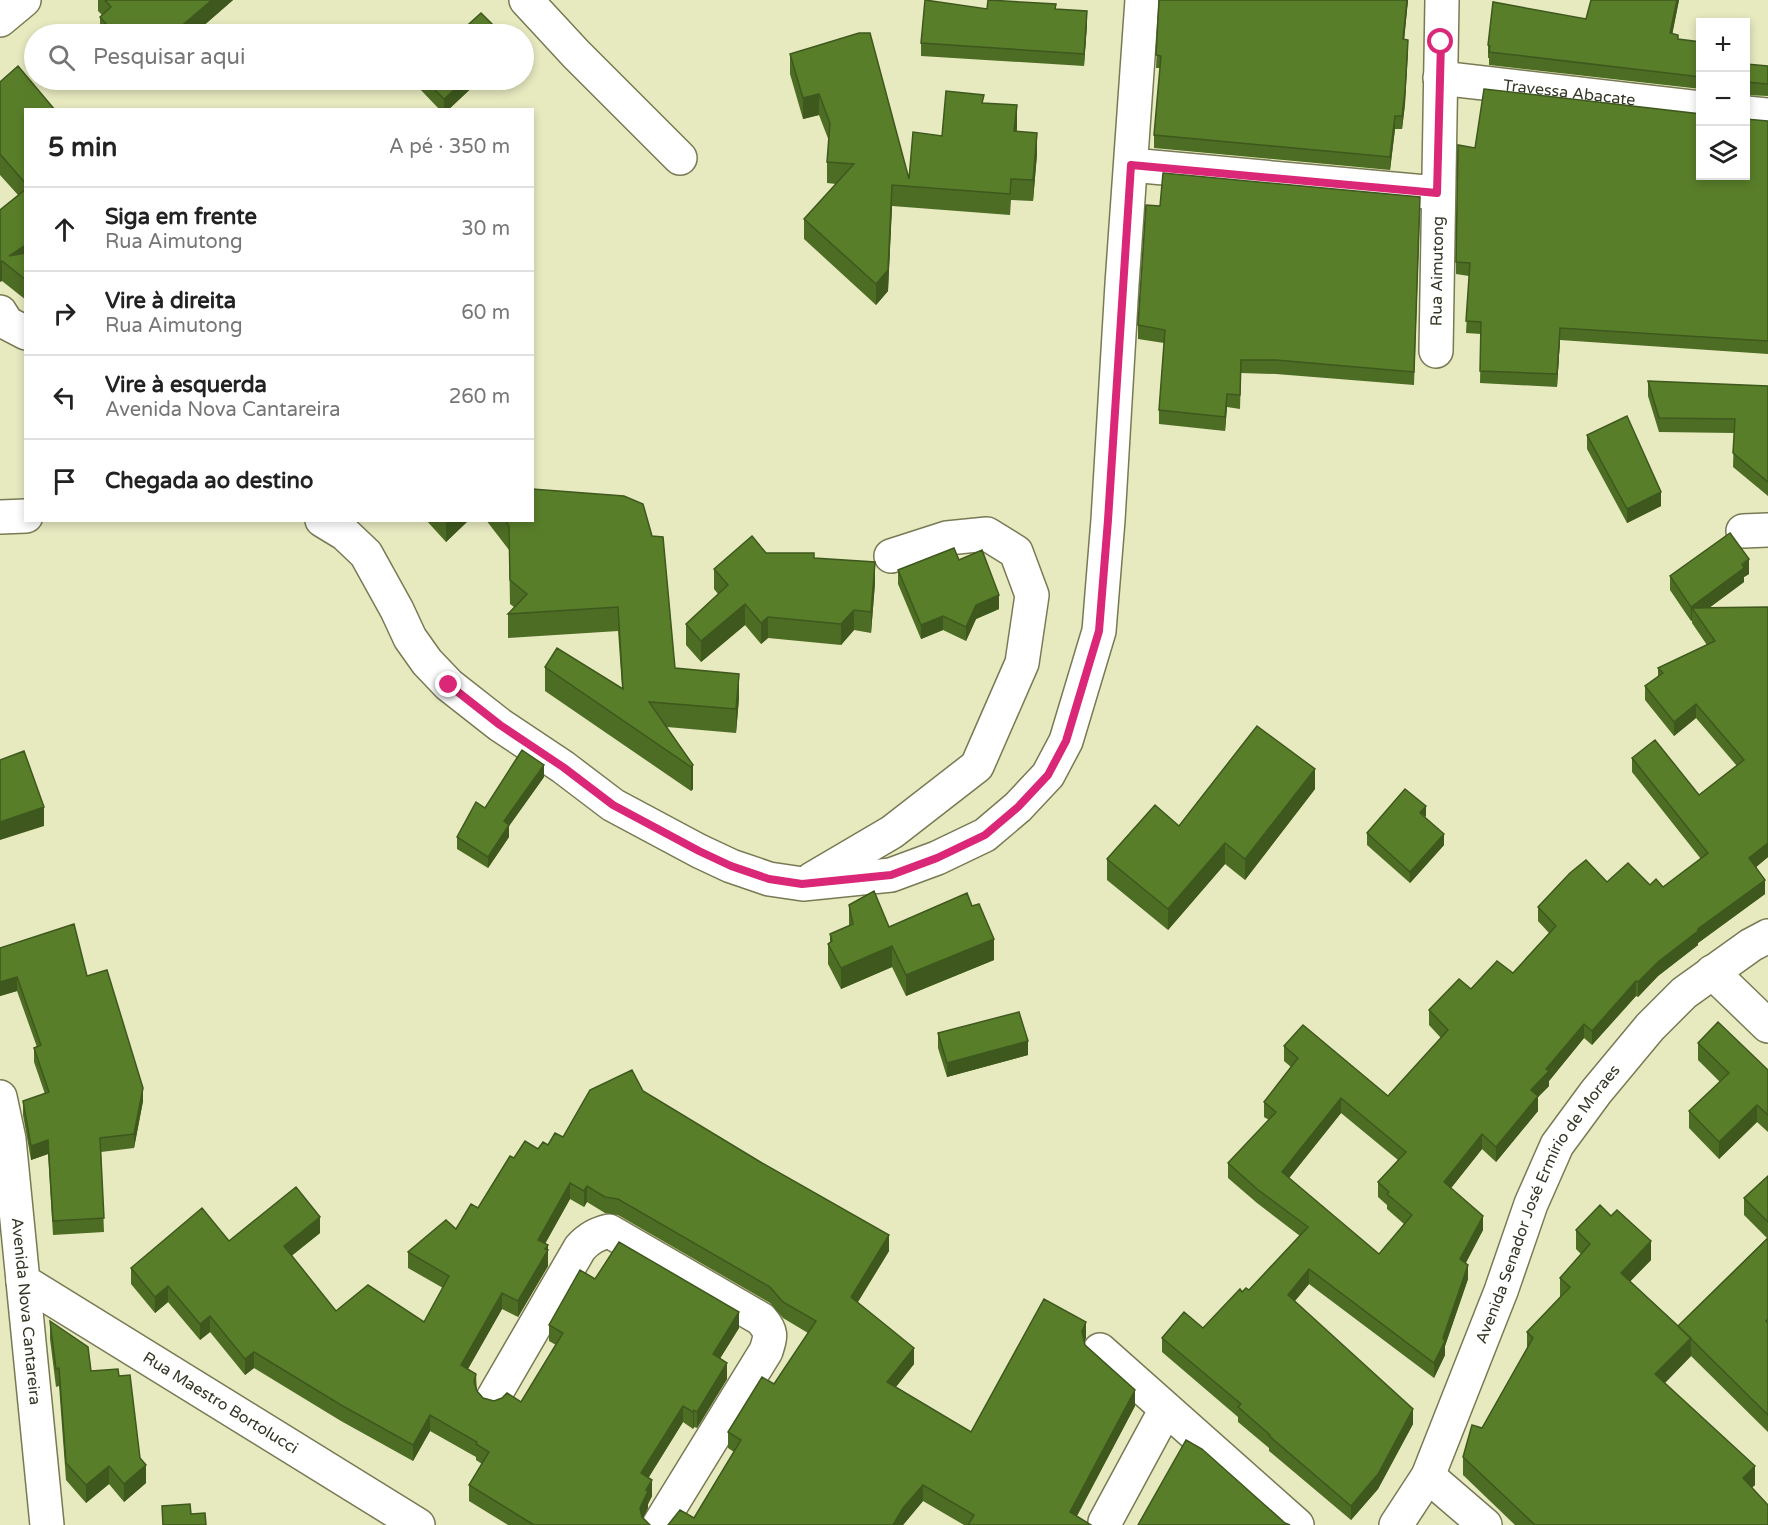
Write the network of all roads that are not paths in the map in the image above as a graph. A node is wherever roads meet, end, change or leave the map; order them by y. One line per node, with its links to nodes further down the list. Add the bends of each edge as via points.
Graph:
1 (24, 0): 5 (street)
2 (526, 0): 10 (street)
3 (1142, 0): 11 (street)
4 (1442, 0): 6 (street, Rua Aimutong)
5 (0, 20)
6 (1440, 78): 7 (street, Travessa Abacate); 12 (street, Rua Aimutong)
7 (1696, 107)
8 (1750, 114): 9 (street)
9 (1768, 116)
10 (680, 158)
11 (1131, 165): 12 (street, Rua Aimutong); 20 (street, via 1099,631 1066,741 1048,775 985,835 891,875)
12 (1437, 193): 15 (street, Rua Aimutong)
13 (0, 312): 14 (street, via 7,323)
14 (24, 332)
15 (1436, 351)
16 (24, 516): 17 (street)
17 (0, 517)
18 (325, 522): 20 (street, via 366,554 427,662 449,685 500,725 613,805 699,851 769,879)
19 (891, 556): 20 (street, via 947,538 987,534 1016,552 1032,595 1022,663 977,766 892,832)
20 (802, 884)
21 (1768, 936): 22 (street, Avenida Senador José Ermírio de Moraes)
22 (1712, 972): 23 (street); 29 (street, Avenida Senador José Ermírio de Moraes, via 1650,1027 1557,1145)
23 (1768, 1026)
24 (0, 1097): 25 (street, Avenida Nova Cantareira, via 9,1139)
25 (23, 1281): 31 (street, Avenida Nova Cantareira); 32 (street, Rua Maestro Bortolucci)
26 (1100, 1350): 28 (street)
27 (493, 1398): 33 (street, via 580,1248 600,1233 609,1231 761,1319 771,1336 766,1351)
28 (1166, 1409): 30 (street); 34 (street)
29 (1428, 1476): 35 (street, Avenida Senador José Ermírio de Moraes); 36 (street)
30 (1105, 1522)
31 (47, 1525)
32 (418, 1525)
33 (659, 1525)
34 (1297, 1525)
35 (1396, 1525)
36 (1485, 1525)

